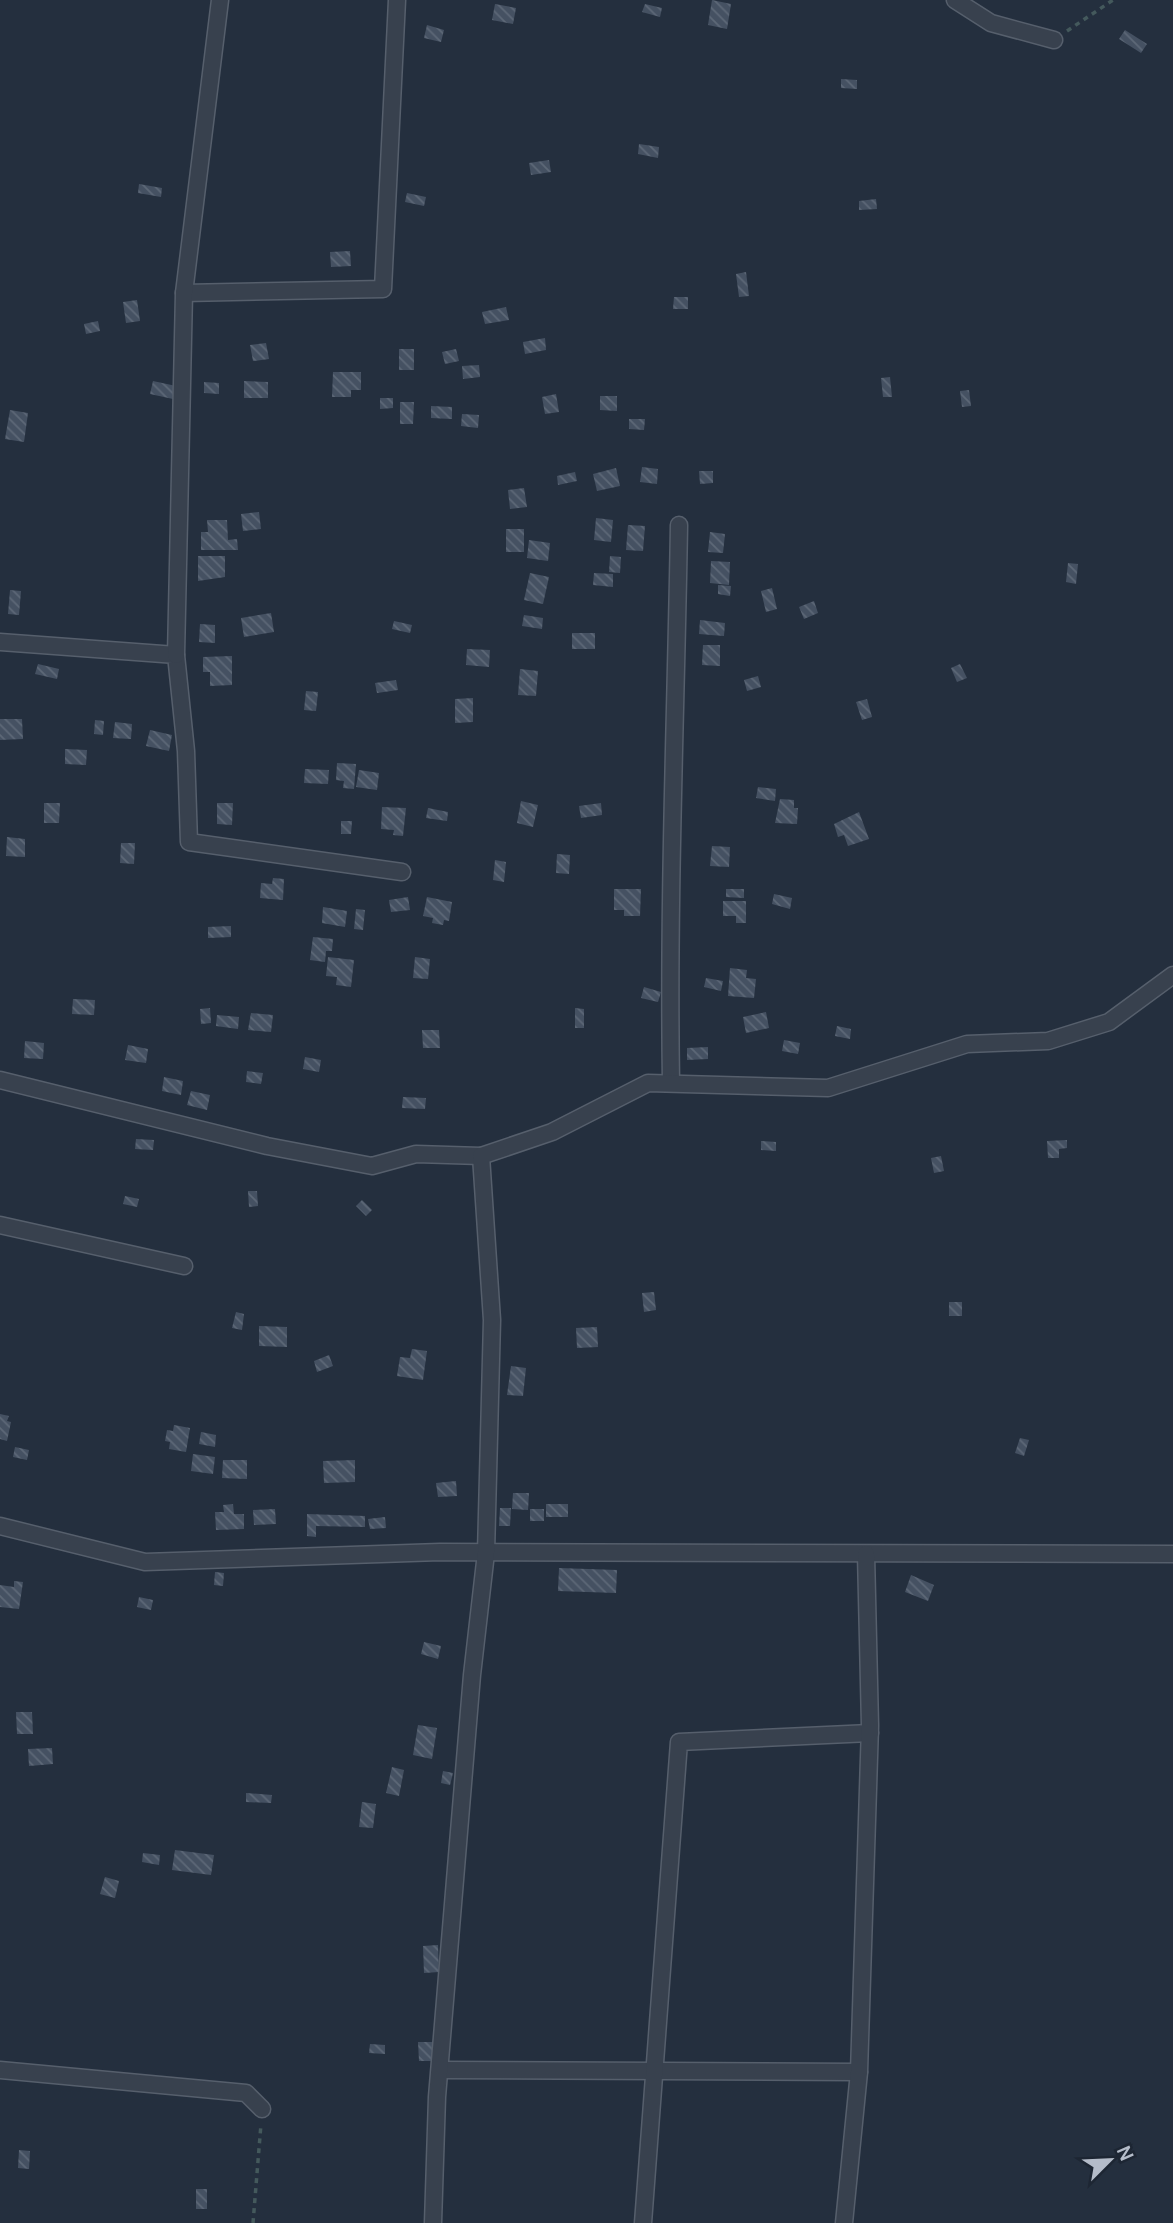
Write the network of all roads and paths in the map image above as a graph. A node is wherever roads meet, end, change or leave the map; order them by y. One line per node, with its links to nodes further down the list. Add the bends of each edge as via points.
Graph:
1 (220, 0): 6 (street)
2 (397, 0): 6 (street, via 383,289)
3 (955, 0): 5 (street, via 990,23)
4 (1113, 0): 5 (path)
5 (1054, 40)
6 (184, 293): 9 (street)
7 (679, 525): 13 (street, via 668,920)
8 (0, 642): 9 (street)
9 (176, 655): 10 (street, via 189,842)
10 (402, 872)
11 (1173, 975): 13 (street, via 1109,1021 1048,1041 967,1044 828,1088)
12 (0, 1080): 14 (street, via 267,1146 372,1166 416,1154)
13 (671, 1083): 14 (street, via 648,1083 552,1132)
14 (481, 1156): 18 (street, via 492,1320)
15 (0, 1226): 16 (street)
16 (184, 1266)
17 (0, 1527): 18 (street, via 145,1562)
18 (486, 1553): 19 (street); 23 (street)
19 (866, 1554): 20 (street); 21 (street)
20 (1173, 1554)
21 (870, 1733): 24 (street, via 679,1742); 25 (street)
22 (0, 2070): 26 (street, via 246,2093)
23 (440, 2070): 24 (street); 28 (street)
24 (656, 2071): 25 (street); 29 (street)
25 (859, 2072): 30 (street)
26 (262, 2109): 27 (path)
27 (253, 2223)
28 (433, 2223)
29 (643, 2223)
30 (844, 2223)

